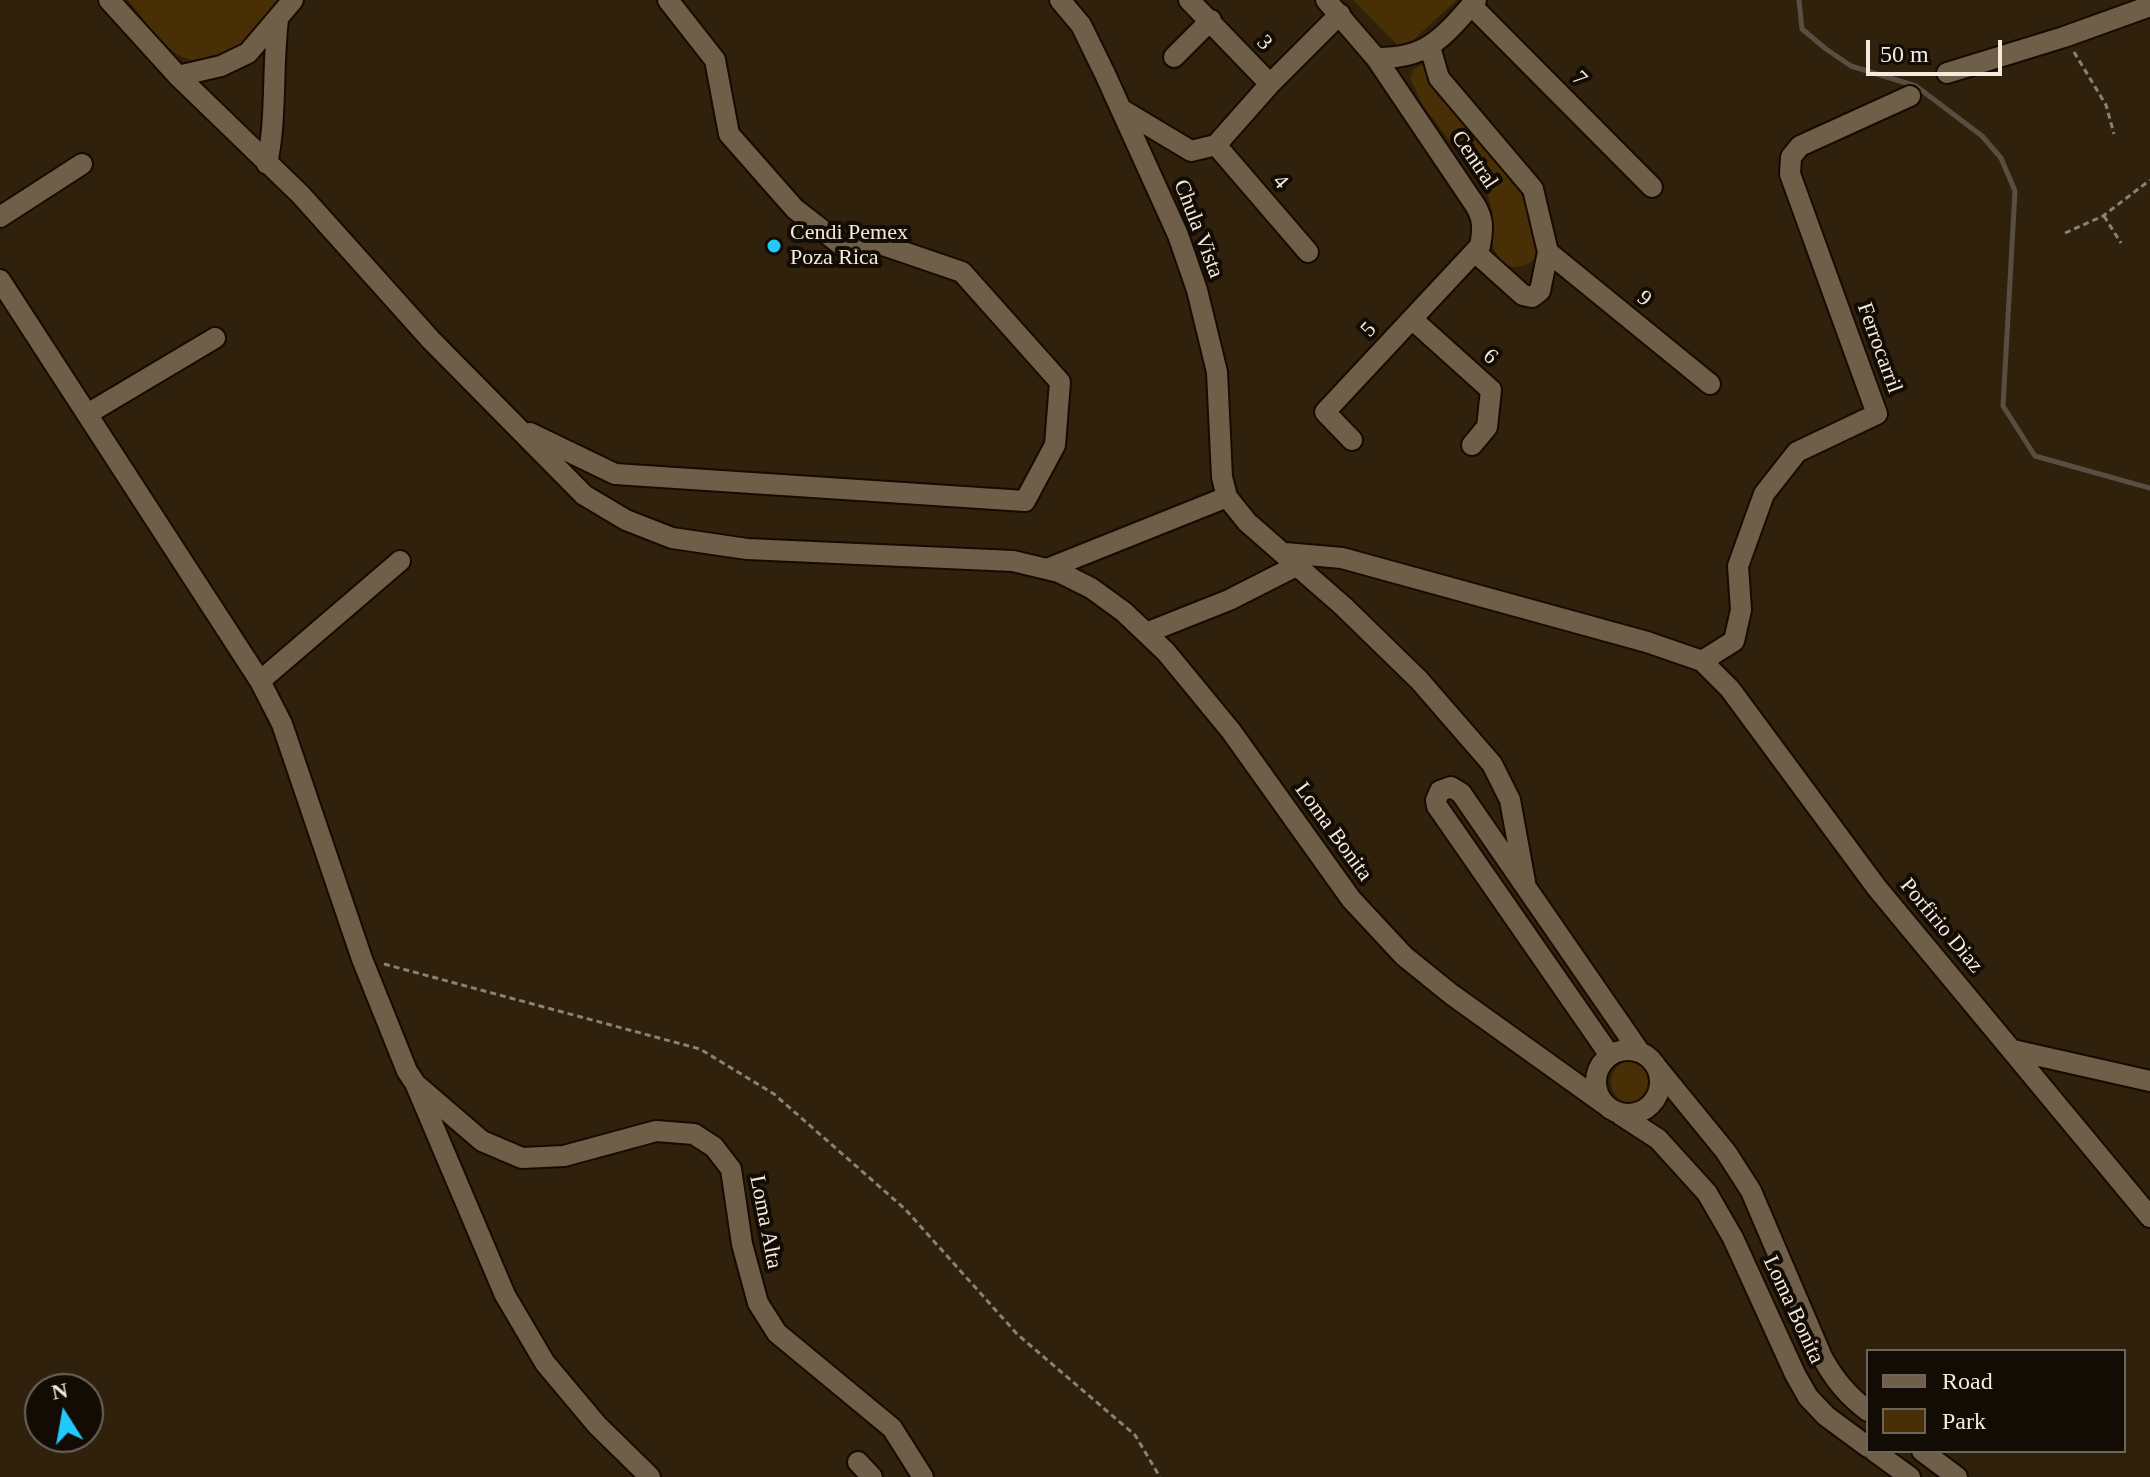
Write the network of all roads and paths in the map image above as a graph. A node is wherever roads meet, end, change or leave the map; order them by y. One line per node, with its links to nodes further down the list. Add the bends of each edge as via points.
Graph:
1 (109, 0): 16 (street, Loma Bonita)
2 (293, 0): 9 (street)
3 (668, 0): 38 (street, via 715,60 729,134 795,209 844,247 883,245 962,272 1060,382 1055,445 1025,501 615,474)
4 (1060, 0): 19 (street, Chula Vista, via 1081,25)
5 (1189, 0): 10 (street, 3)
6 (1474, 3): 12 (street); 25 (street, 7)
7 (2150, 6): 11 (street)
8 (1333, 7): 14 (street, Central); 17 (street)
9 (278, 20): 16 (street, via 248,53); 23 (street)
10 (1211, 20): 13 (street); 17 (street, 3)
11 (2064, 37): 15 (street); 20 (path, via 2106,105)
12 (1430, 47): 14 (street, via 1416,55); 32 (street, Central, via 1439,78 1533,189)
13 (1174, 57)
14 (1376, 58): 31 (street, Central, via 1482,214 1482,238)
15 (1947, 73)
16 (178, 76): 23 (street, Loma Bonita)
17 (1270, 84): 21 (street)
18 (1910, 96): 46 (street, Ferrocarril, via 1800,146 1791,157 1790,174 1877,414 1797,452 1764,494 1738,566 1741,610 1734,641)
19 (1121, 109): 21 (street, via 1191,151); 41 (street, Chula Vista, via 1197,290 1217,372)
20 (2114, 134)
21 (1216, 145): 30 (street, 4)
22 (82, 164): 27 (street)
23 (267, 164): 38 (street, Loma Bonita)
24 (2150, 180): 26 (path)
25 (1652, 187)
26 (2103, 216): 28 (path); 29 (path)
27 (0, 217)
28 (2065, 233)
29 (2121, 243)
30 (1308, 252)
31 (1475, 252): 32 (street, Central, via 1523,295 1532,297 1540,291); 34 (street, 5)
32 (1548, 252): 36 (street, 9)
33 (0, 280): 37 (street, Loma Alta)
34 (1412, 319): 39 (street, 5, via 1325,412); 40 (street, 6, via 1491,390 1487,427)
35 (215, 338): 37 (street)
36 (1710, 384)
37 (89, 413): 47 (street, Loma Alta)
38 (520, 428): 44 (street, Loma Bonita, via 584,495 626,520 672,538 747,549 1013,561)
39 (1352, 440)
40 (1472, 445)
41 (1227, 497): 42 (street, via 1247,522); 44 (street)
42 (1292, 559): 45 (street, via 1229,600); 46 (street, via 1342,558); 48 (street, via 1419,680 1492,764 1510,800)
43 (400, 561): 47 (street)
44 (1047, 569): 45 (street, Loma Bonita, via 1091,588)
45 (1146, 633): 56 (street, Loma Bonita, via 1231,731 1351,899 1404,956)
46 (1702, 661): 50 (street, Porfirio Diaz, via 1730,689 1877,888)
47 (260, 681): 49 (street, Loma Alta, via 282,724)
48 (1525, 882): 51 (street); 52 (street, via 1461,793 1451,787 1440,791 1437,806)
49 (362, 959): 55 (street, Loma Alta); 67 (path, via 700,1049 774,1094 905,1209 1017,1334 1135,1435)
50 (2013, 1050): 54 (street); 58 (street, Porfirio Diaz)
51 (1639, 1051): 52 (street); 53 (street)
52 (1609, 1054): 56 (street, via 1596,1082)
53 (1655, 1065): 57 (street, via 1659,1087 1650,1106 1632,1116); 59 (street, Loma Bonita, via 1751,1191 1822,1357 1848,1395)
54 (2150, 1081)
55 (415, 1083): 65 (street, Loma Alta, via 505,1295 545,1363); 66 (street, Loma Alta, via 482,1141 522,1158 564,1156 656,1131 694,1134 714,1147 731,1169 742,1244 758,1303 777,1333 892,1428)
56 (1603, 1103): 57 (street)
57 (1621, 1115): 60 (street, Loma Bonita, via 1658,1139 1707,1193 1808,1397)
58 (2150, 1217)
59 (1866, 1409)
60 (1866, 1446)
61 (1877, 1453): 64 (street)
62 (1915, 1453): 64 (street)
63 (1925, 1453): 68 (street)
64 (1906, 1474)
65 (650, 1477)
66 (923, 1477)
67 (1160, 1477)
68 (1957, 1477)

